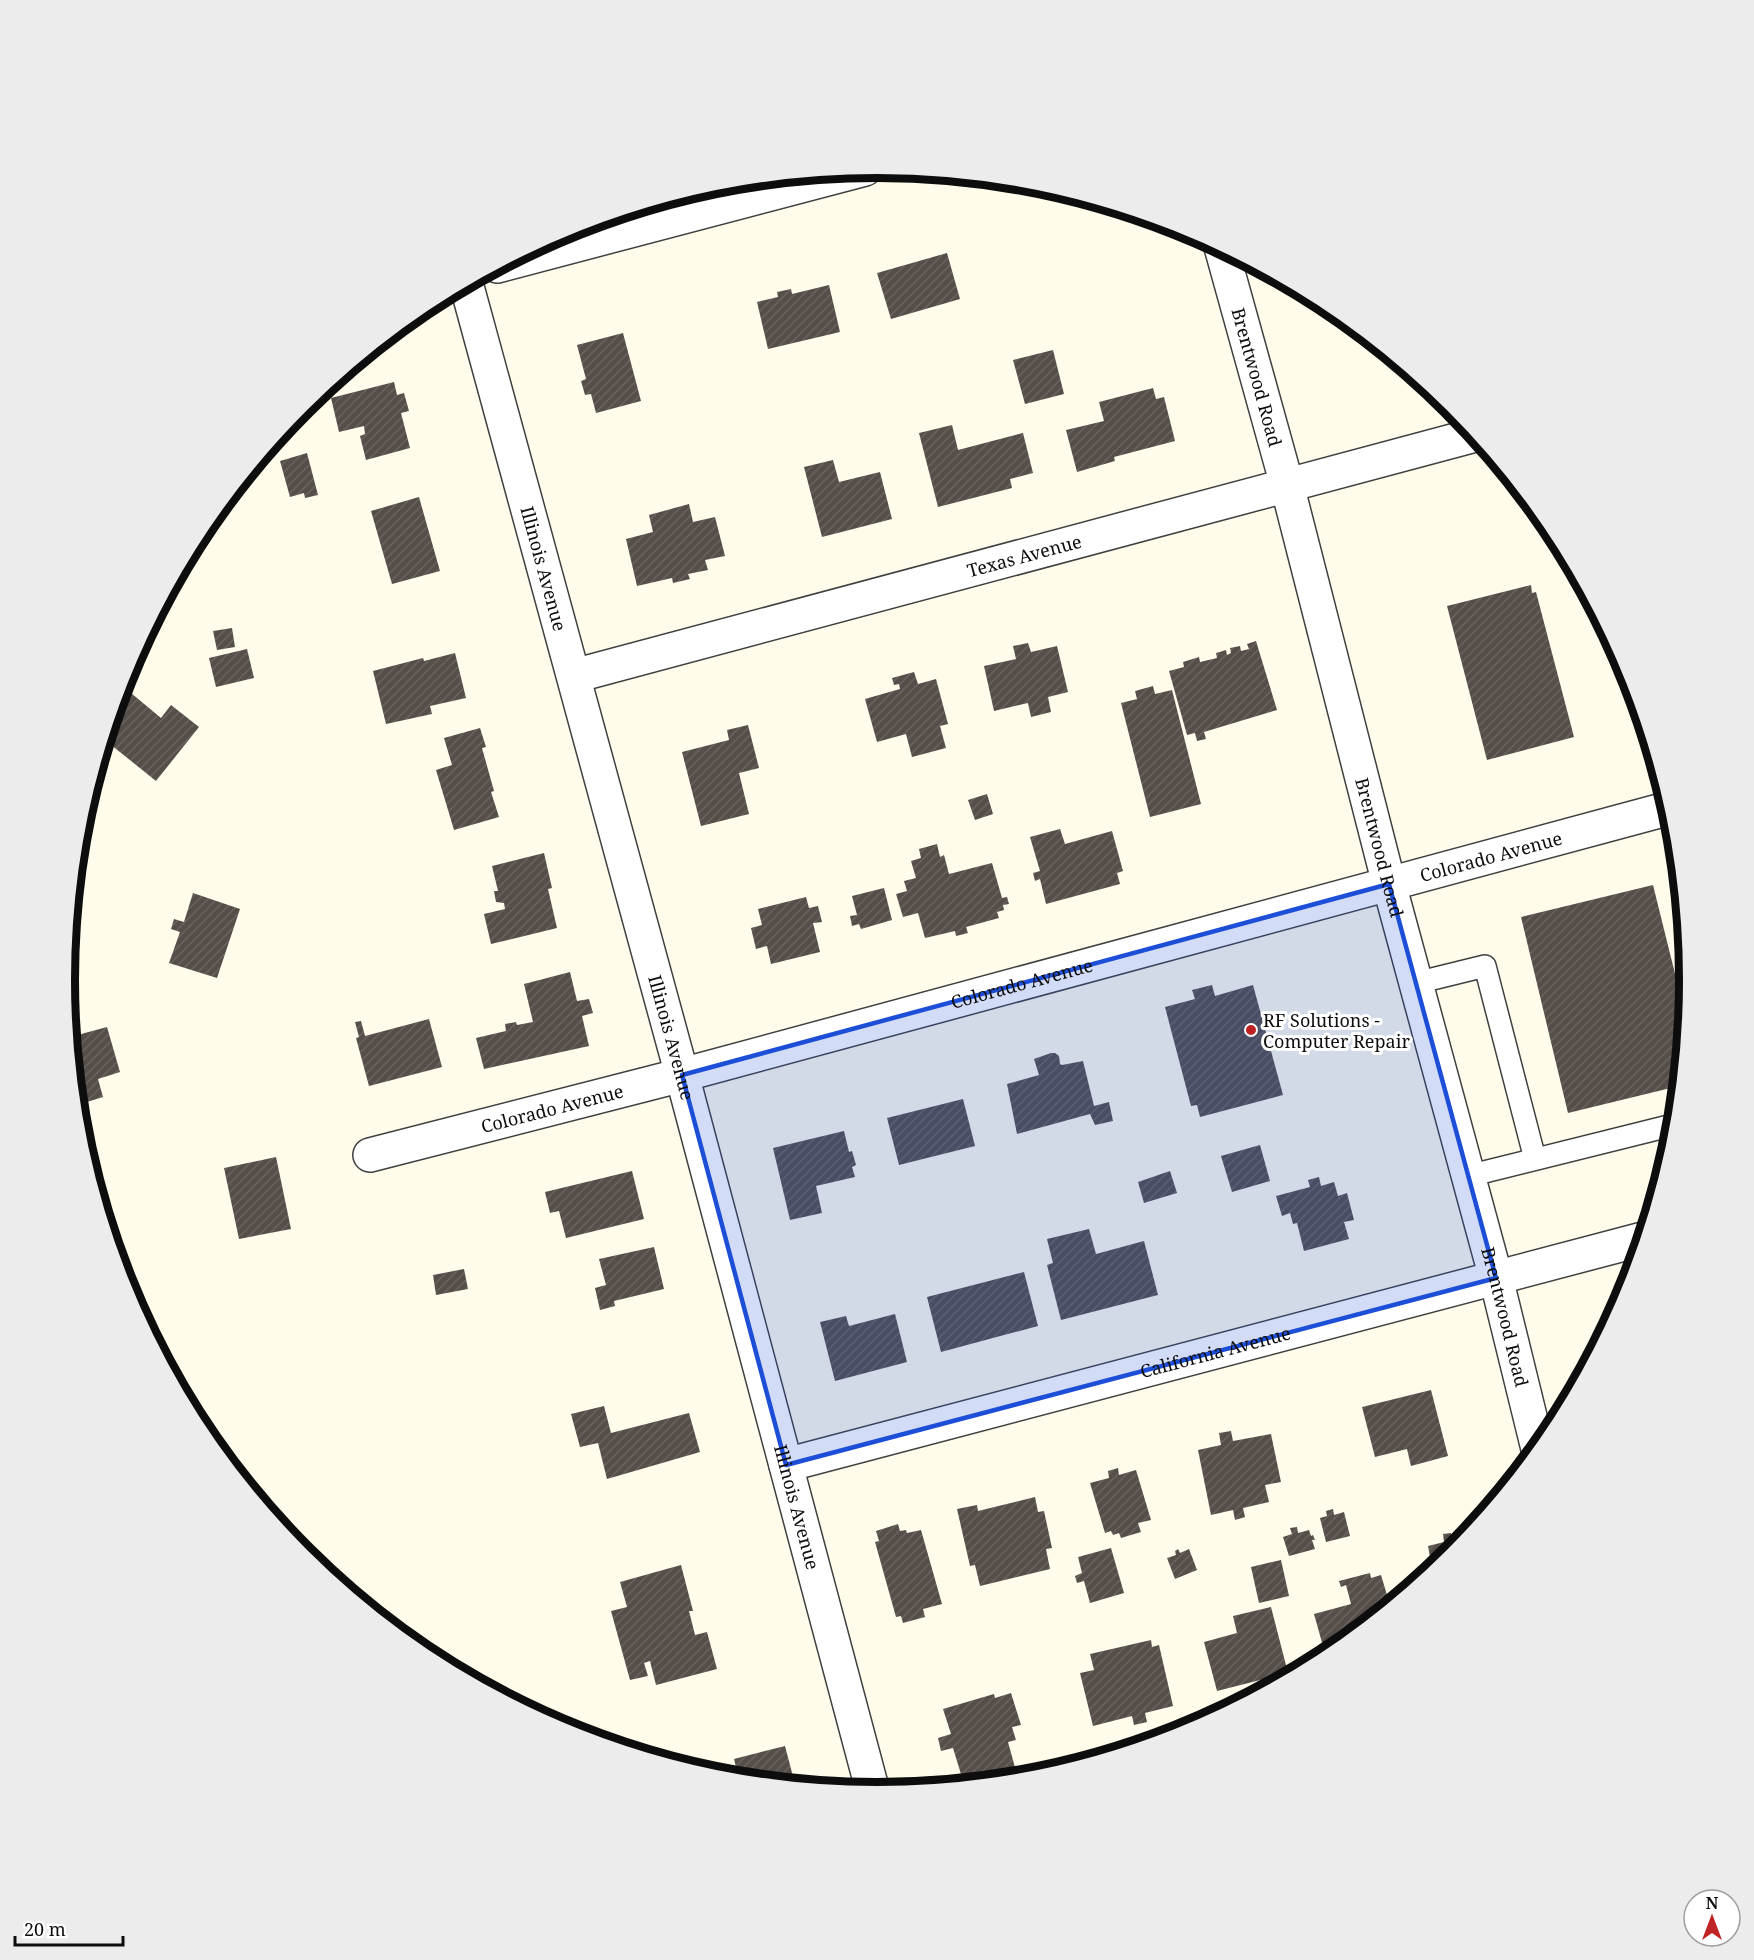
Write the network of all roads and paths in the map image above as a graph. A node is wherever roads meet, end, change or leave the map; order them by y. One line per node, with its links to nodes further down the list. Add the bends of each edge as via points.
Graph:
1 (822, 180): 2 (street)
2 (530, 257)
3 (1224, 257): 6 (street, Brentwood Road)
4 (468, 290): 7 (street, Illinois Avenue)
5 (1467, 437): 6 (street, Texas Avenue)
6 (1287, 485): 7 (street, Texas Avenue); 9 (street, Brentwood Road)
7 (574, 676): 11 (street, Illinois Avenue)
8 (1661, 810): 9 (street, Colorado Avenue)
9 (1389, 884): 10 (street, Brentwood Road); 11 (street, Colorado Avenue)
10 (1416, 983): 14 (lane, via 1485,966); 15 (street, Brentwood Road)
11 (682, 1075): 13 (street, Colorado Avenue); 19 (street, Illinois Avenue)
12 (1665, 1127): 14 (lane)
13 (370, 1155)
14 (1535, 1159): 15 (lane)
15 (1468, 1176): 17 (street, Brentwood Road)
16 (1635, 1241): 17 (street, California Avenue)
17 (1496, 1278): 18 (street, Brentwood Road); 19 (street, California Avenue)
18 (1535, 1438)
19 (786, 1465): 20 (street, Illinois Avenue)
20 (870, 1782)

